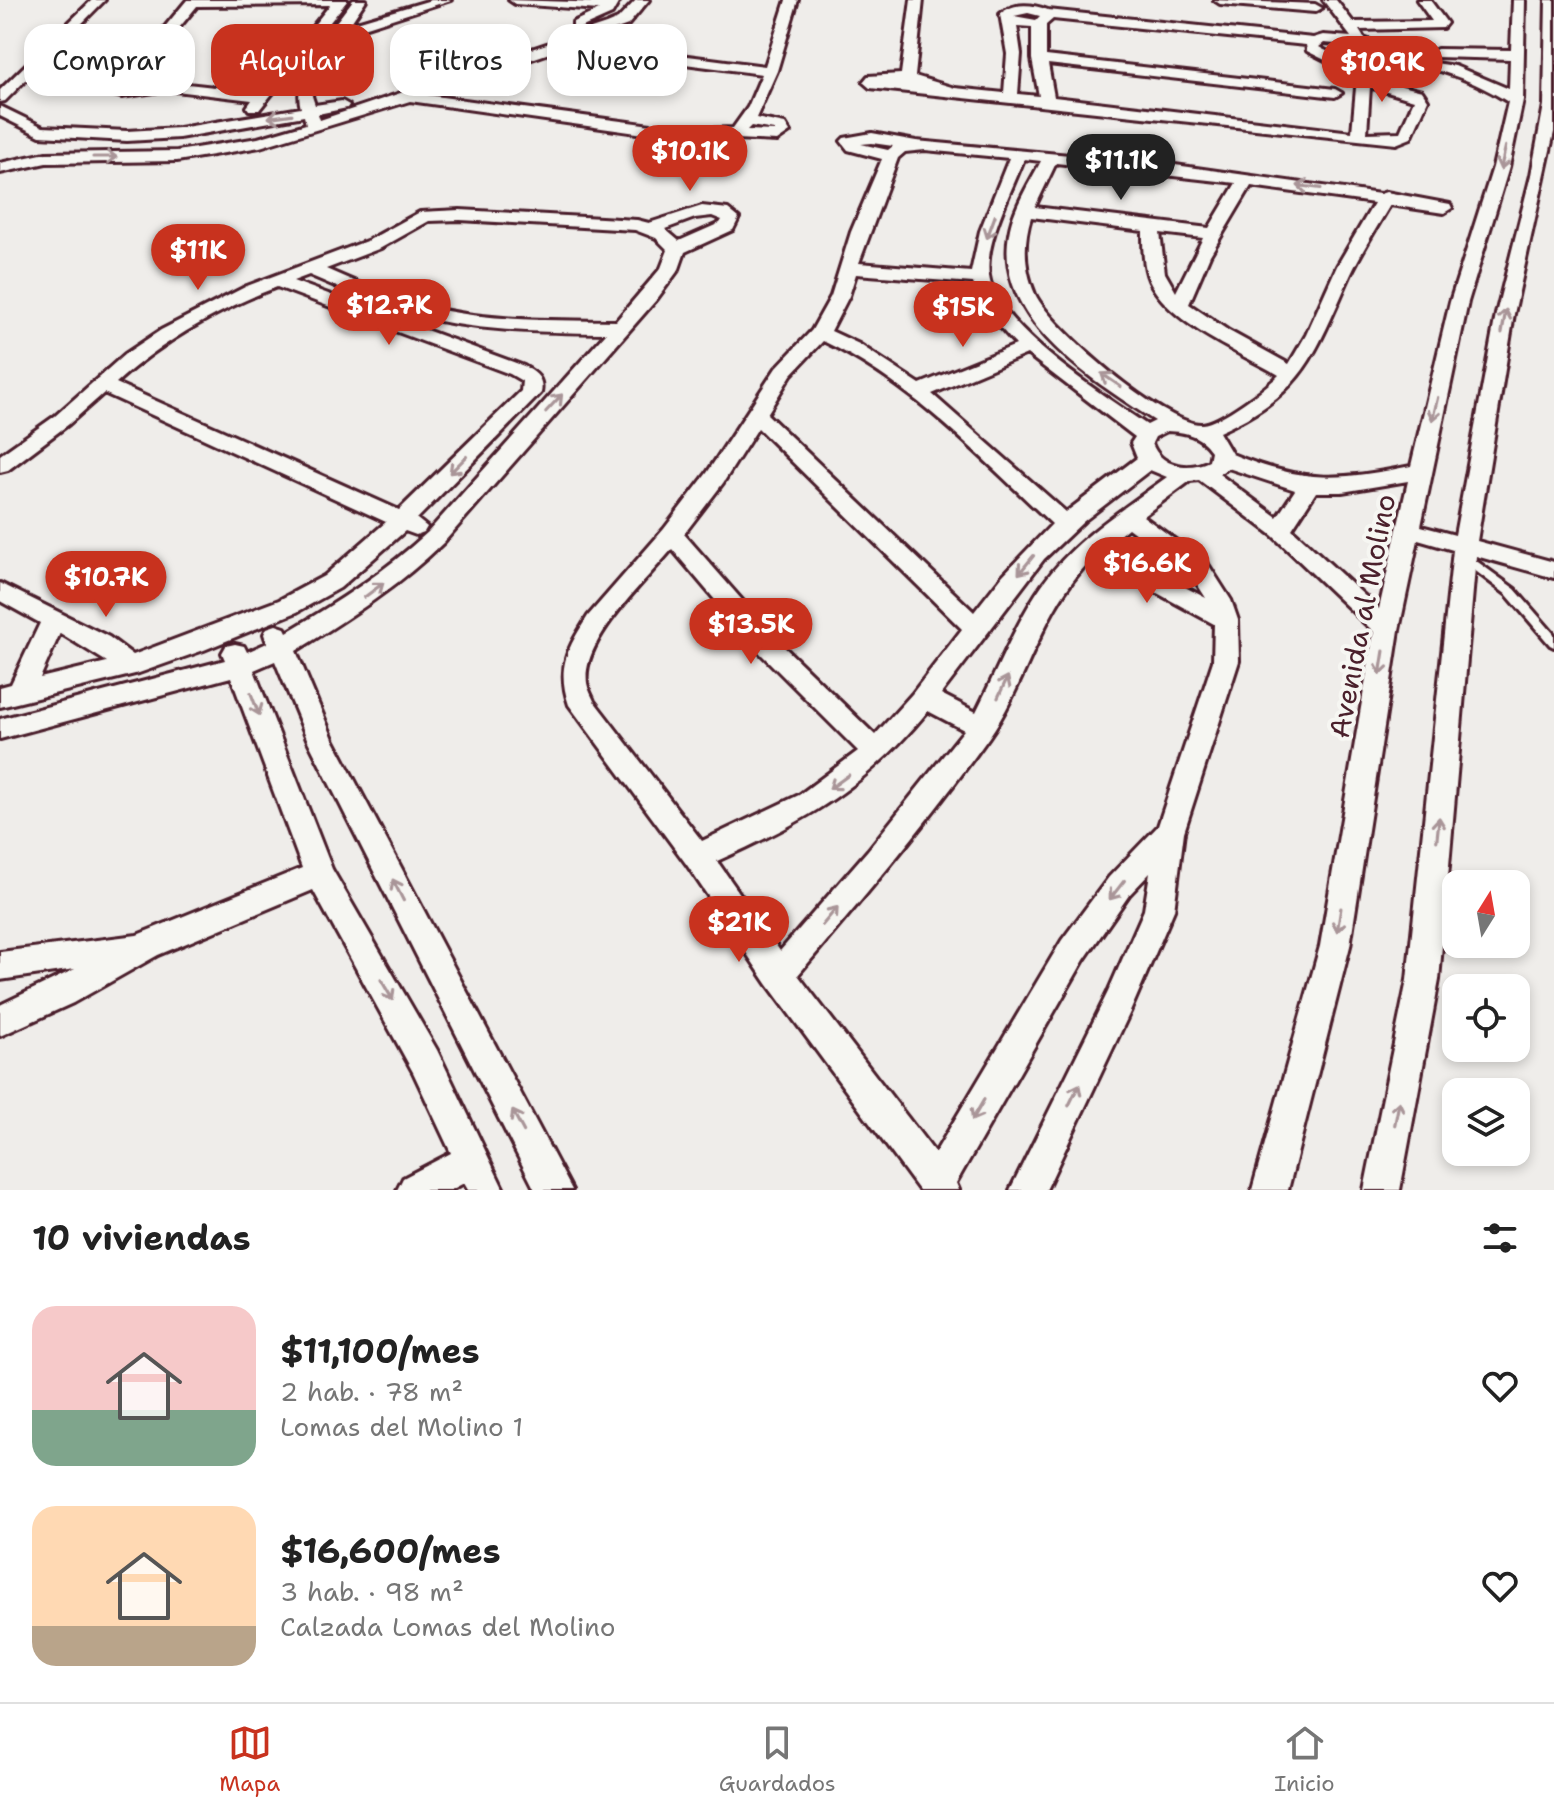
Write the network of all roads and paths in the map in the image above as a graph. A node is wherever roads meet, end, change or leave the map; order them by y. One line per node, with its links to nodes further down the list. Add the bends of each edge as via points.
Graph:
1 (99, 0): 50 (street)
2 (341, 0): 14 (street); 24 (street)
3 (360, 0): 25 (street)
4 (445, 0): 26 (street)
5 (515, 0): 15 (street)
6 (643, 0): 21 (street)
7 (792, 0): 39 (street)
8 (917, 0): 40 (street)
9 (1220, 0): 22 (street)
10 (1329, 0): 28 (street)
11 (1423, 0): 28 (street, via 1438,17 1438,25)
12 (1519, 0): 33 (street, Avenida al Molino)
13 (1552, 0): 29 (street)
14 (193, 1): 23 (street)
15 (554, 3): 16 (street); 20 (street)
16 (612, 4): 20 (street)
17 (1008, 12): 18 (street); 49 (street, via 1014,76)
18 (1038, 14): 22 (street); 31 (street); 37 (street)
19 (1320, 18): 22 (street); 30 (street); 31 (street)
20 (590, 21): 32 (street)
21 (623, 22): 27 (street)
22 (1277, 22): 31 (street)
23 (174, 24)
24 (335, 24)
25 (336, 24)
26 (343, 24)
27 (618, 24)
28 (1348, 26): 30 (street)
29 (1553, 29): 107 (street, one-way to 29, via 1505,314 1551,105)
30 (1362, 42): 35 (street)
31 (1313, 45): 38 (street)
32 (531, 46)
33 (1519, 54): 36 (street); 51 (street, Avenida al Molino)
34 (687, 57): 39 (street)
35 (1374, 57): 36 (street); 38 (street); 41 (street)
36 (1417, 57): 51 (street, via 1481,77)
37 (1039, 59): 52 (street); 56 (street)
38 (1337, 60): 56 (street)
39 (772, 67): 57 (street)
40 (908, 78): 44 (street); 44 (street, via 870,82)
41 (1363, 81): 63 (street); 63 (street, via 1408,90 1421,100 1406,135)
42 (195, 89): 47 (street)
43 (390, 91): 55 (street)
44 (950, 91): 49 (street)
45 (305, 96): 55 (street)
46 (452, 96): 53 (street)
47 (264, 97): 58 (street)
48 (408, 97): 53 (street); 59 (street)
49 (1010, 97): 52 (street)
50 (0, 98)
51 (1516, 100): 97 (street, Avenida al Molino, one-way to 97, via 1459,302)
52 (1047, 101): 56 (street)
53 (459, 103): 61 (street, via 502,109 542,129 561,132)
54 (0, 110): 62 (street, via 40,131)
55 (310, 112): 58 (street, one-way to 58); 59 (street)
56 (1332, 113): 63 (street)
57 (747, 121): 61 (street, via 737,132); 61 (street, via 780,127 782,132)
58 (239, 123): 60 (street)
59 (315, 128): 66 (street)
60 (179, 133): 62 (street); 66 (street)
61 (724, 134)
62 (85, 136): 68 (street)
63 (1359, 137)
64 (912, 145): 65 (street); 67 (street); 67 (street, via 872,138 849,141)
65 (1018, 154): 69 (street); 81 (street, one-way to 81, via 987,239)
66 (177, 156): 68 (street, one-way to 66)
67 (891, 156): 79 (street)
68 (68, 157): 70 (street)
69 (1051, 157): 71 (street); 74 (street)
70 (0, 168)
71 (1247, 179): 72 (street, one-way to 71); 77 (street)
72 (1386, 197): 73 (street); 87 (street, via 1346,266 1310,349)
73 (1444, 208)
74 (1025, 211): 75 (street); 91 (street, one-way to 74, via 1096,370 1040,317 1015,263)
75 (1151, 226): 77 (street); 83 (street, via 1152,261 1163,288)
76 (650, 229): 78 (street); 78 (street, via 711,210 731,218 727,226); 80 (street, via 441,214 415,220 375,244)
77 (1213, 234): 83 (street)
78 (677, 249): 84 (street, via 670,269)
79 (851, 268): 81 (street); 85 (street)
80 (311, 269): 82 (street); 84 (street, via 372,296 438,315 526,326)
81 (980, 278): 86 (street, via 995,310)
82 (276, 281): 88 (street, via 179,327); 100 (street, one-way to 100, via 530,378 531,393)
83 (1179, 305): 87 (street)
84 (623, 327): 105 (street, one-way to 84)
85 (820, 333): 89 (street, via 860,351); 90 (street)
86 (1027, 347): 89 (street); 93 (street)
87 (1292, 374): 92 (street, via 1261,400)
88 (101, 384): 95 (street); 100 (street)
89 (916, 393): 101 (street)
90 (754, 413): 104 (street, via 715,478); 113 (street)
91 (1175, 425): 92 (street); 93 (street)
92 (1203, 431): 96 (street, via 1219,444)
93 (1145, 434): 94 (street, via 1142,451)
94 (1149, 460): 96 (street, via 1165,469); 101 (street)
95 (0, 465)
96 (1204, 468): 98 (street); 99 (street); 102 (street)
97 (1421, 471): 98 (street, via 1347,486); 103 (street, Avenida al Molino)
98 (1308, 487): 102 (street)
99 (1126, 515): 106 (street); 112 (street, via 1200,570)
100 (402, 520): 105 (street); 110 (street, via 332,582)
101 (1065, 524): 113 (street, one-way to 113)
102 (1280, 530): 114 (street)
103 (1409, 530): 107 (street); 114 (street, Avenida al Molino)
104 (672, 534): 124 (street, via 767,648 818,702); 126 (street, via 597,622 581,647 574,682 582,705)
105 (436, 537): 117 (street, one-way to 105, via 360,600)
106 (1090, 547): 112 (street); 122 (street, one-way to 106, via 1049,593)
107 (1465, 551): 108 (street); 116 (lane, via 1511,592); 138 (street, one-way to 107, via 1423,980)
108 (1554, 570)
109 (0, 591): 111 (street)
110 (266, 616): 115 (street); 117 (street)
111 (54, 620): 119 (street, via 100,643); 120 (street)
112 (1226, 620): 125 (street, via 1226,661)
113 (975, 627): 121 (street)
114 (1387, 630): 137 (street, Avenida al Molino, one-way to 137, via 1335,946)
115 (226, 632): 118 (street); 119 (street)
116 (1554, 642)
117 (283, 647): 118 (street); 135 (street, one-way to 117, via 321,741)
118 (241, 665): 123 (street); 127 (street, one-way to 127)
119 (130, 666): 120 (street)
120 (10, 695)
121 (925, 697): 122 (street); 124 (street)
122 (981, 727): 130 (street, one-way to 122)
123 (0, 729)
124 (876, 751): 126 (street, one-way to 126, via 801,808)
125 (1170, 832): 133 (street, one-way to 133, via 1119,886 1073,950); 136 (street, one-way to 125, via 1159,910)
126 (697, 856): 130 (street)
127 (319, 874): 128 (street); 132 (street, one-way to 132, via 393,1000)
128 (147, 945): 129 (street); 131 (street)
129 (0, 966)
130 (779, 975): 133 (street)
131 (0, 1021)
132 (479, 1175): 134 (street)
133 (938, 1187)
134 (415, 1190)
135 (554, 1190)
136 (1028, 1190)
137 (1270, 1190)
138 (1382, 1190)

